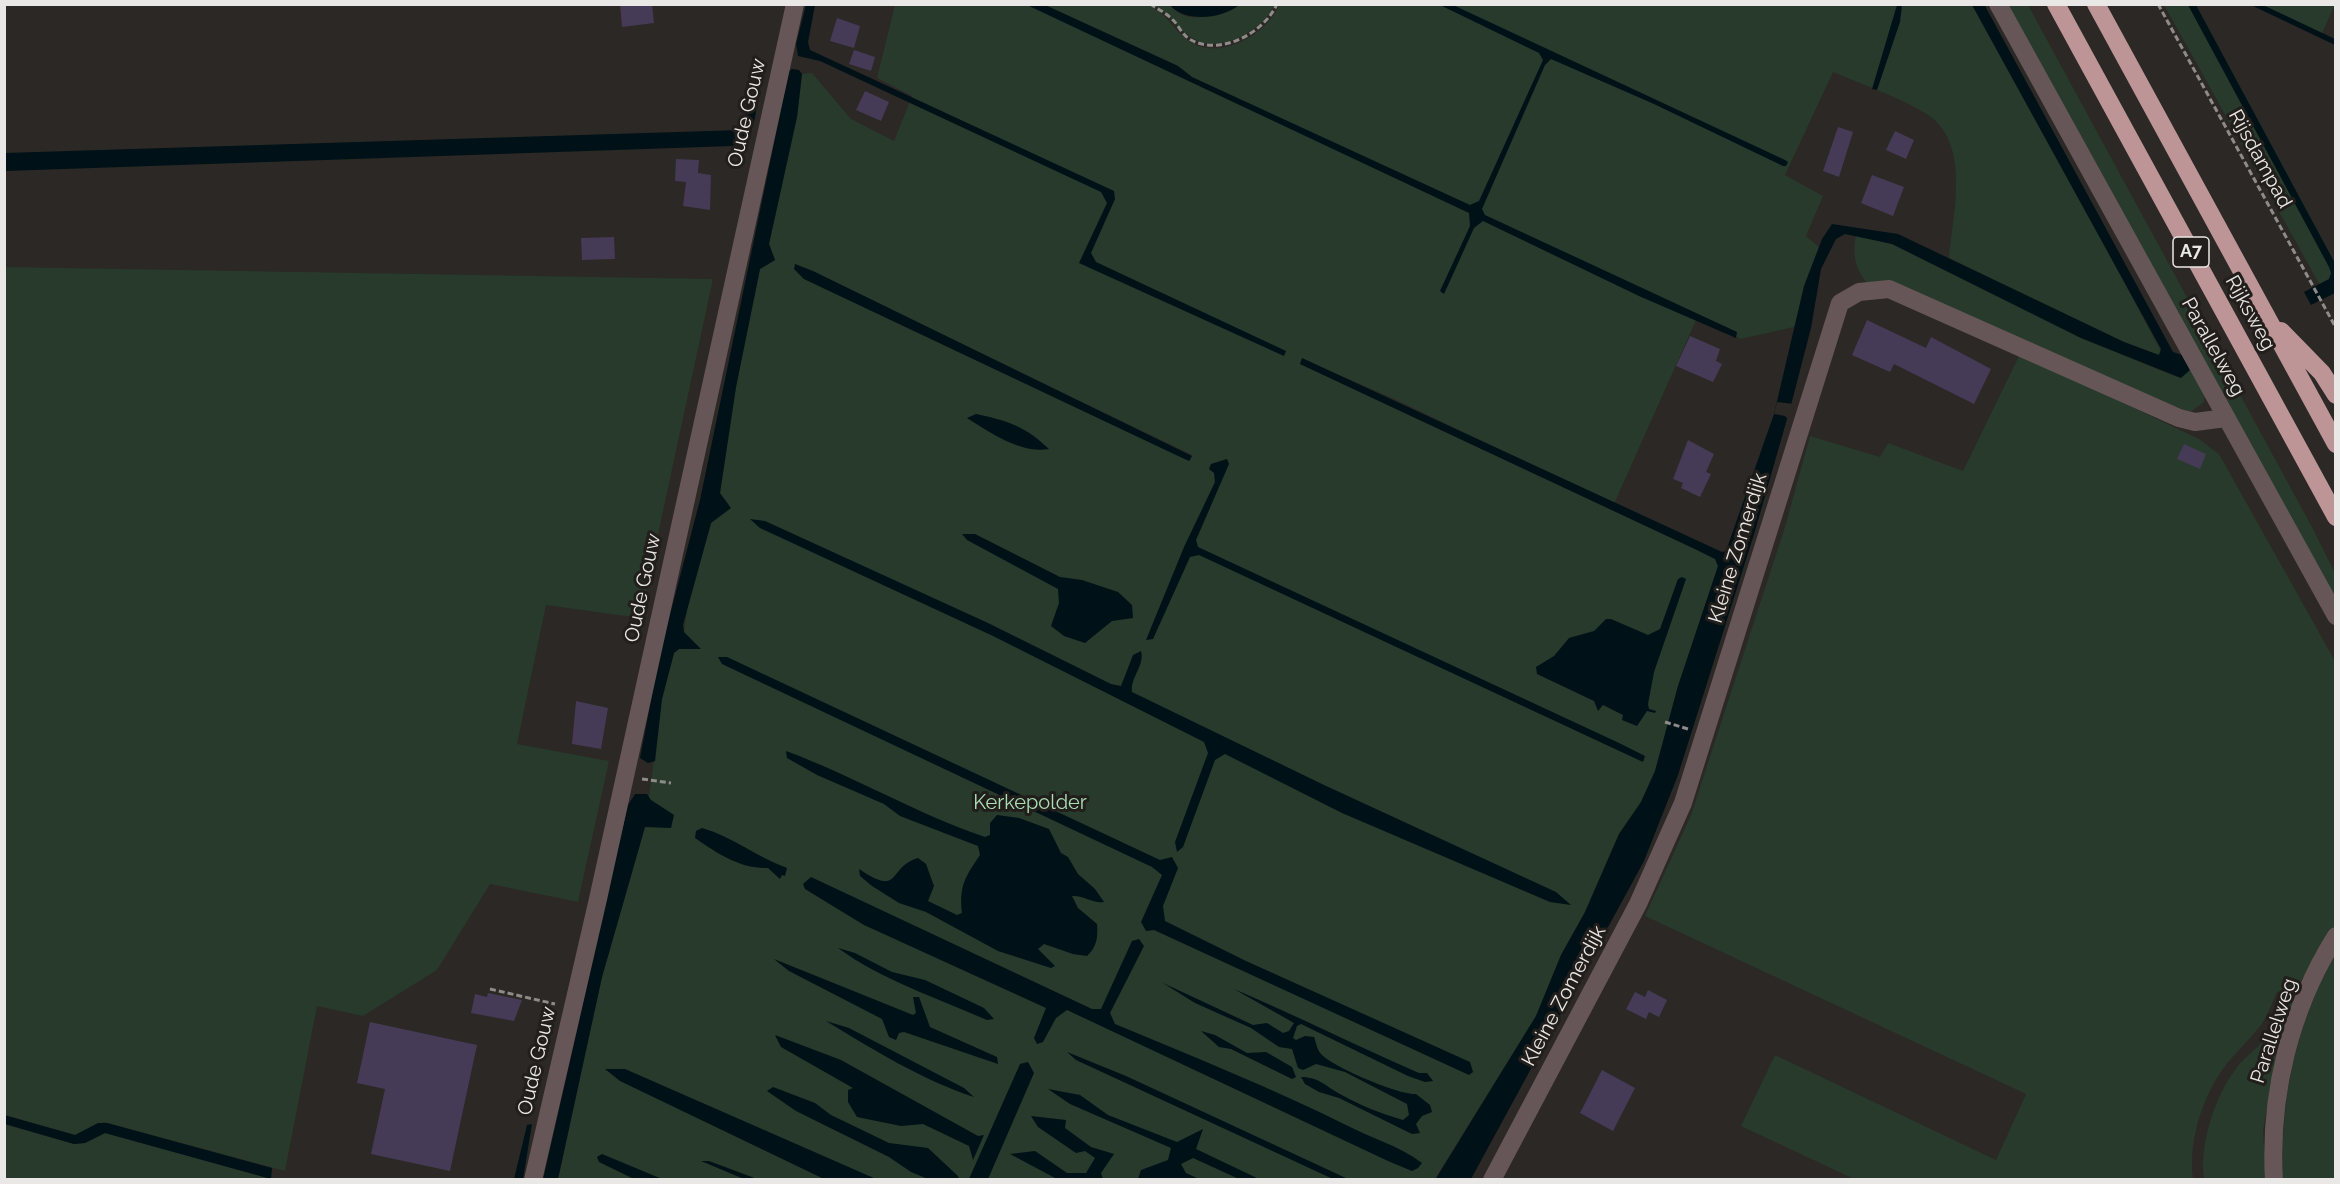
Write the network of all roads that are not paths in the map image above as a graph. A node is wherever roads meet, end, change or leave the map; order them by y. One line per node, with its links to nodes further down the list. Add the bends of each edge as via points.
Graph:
1 (795, 4): 12 (street, Oude Gouw, via 601,888)
2 (1998, 4): 7 (street, Parallelweg)
3 (2056, 4): 9 (highway, Rijksweg / A7)
4 (2096, 4): 5 (highway, Rijksweg / A7)
5 (2265, 315): 6 (highway, A7, via 2322,373); 8 (highway, Rijksweg / A7)
6 (2336, 395)
7 (2226, 418): 10 (street, Parallelweg); 13 (street, Kleine Zomerdijk, via 2203,422 2179,418 1888,289 1859,292 1840,303 1683,803 1638,904)
8 (2336, 444)
9 (2336, 517)
10 (2336, 616)
11 (2336, 936): 14 (street, Parallelweg, via 2303,1003 2280,1079 2273,1129)
12 (533, 1179)
13 (1492, 1179)
14 (2274, 1179)

